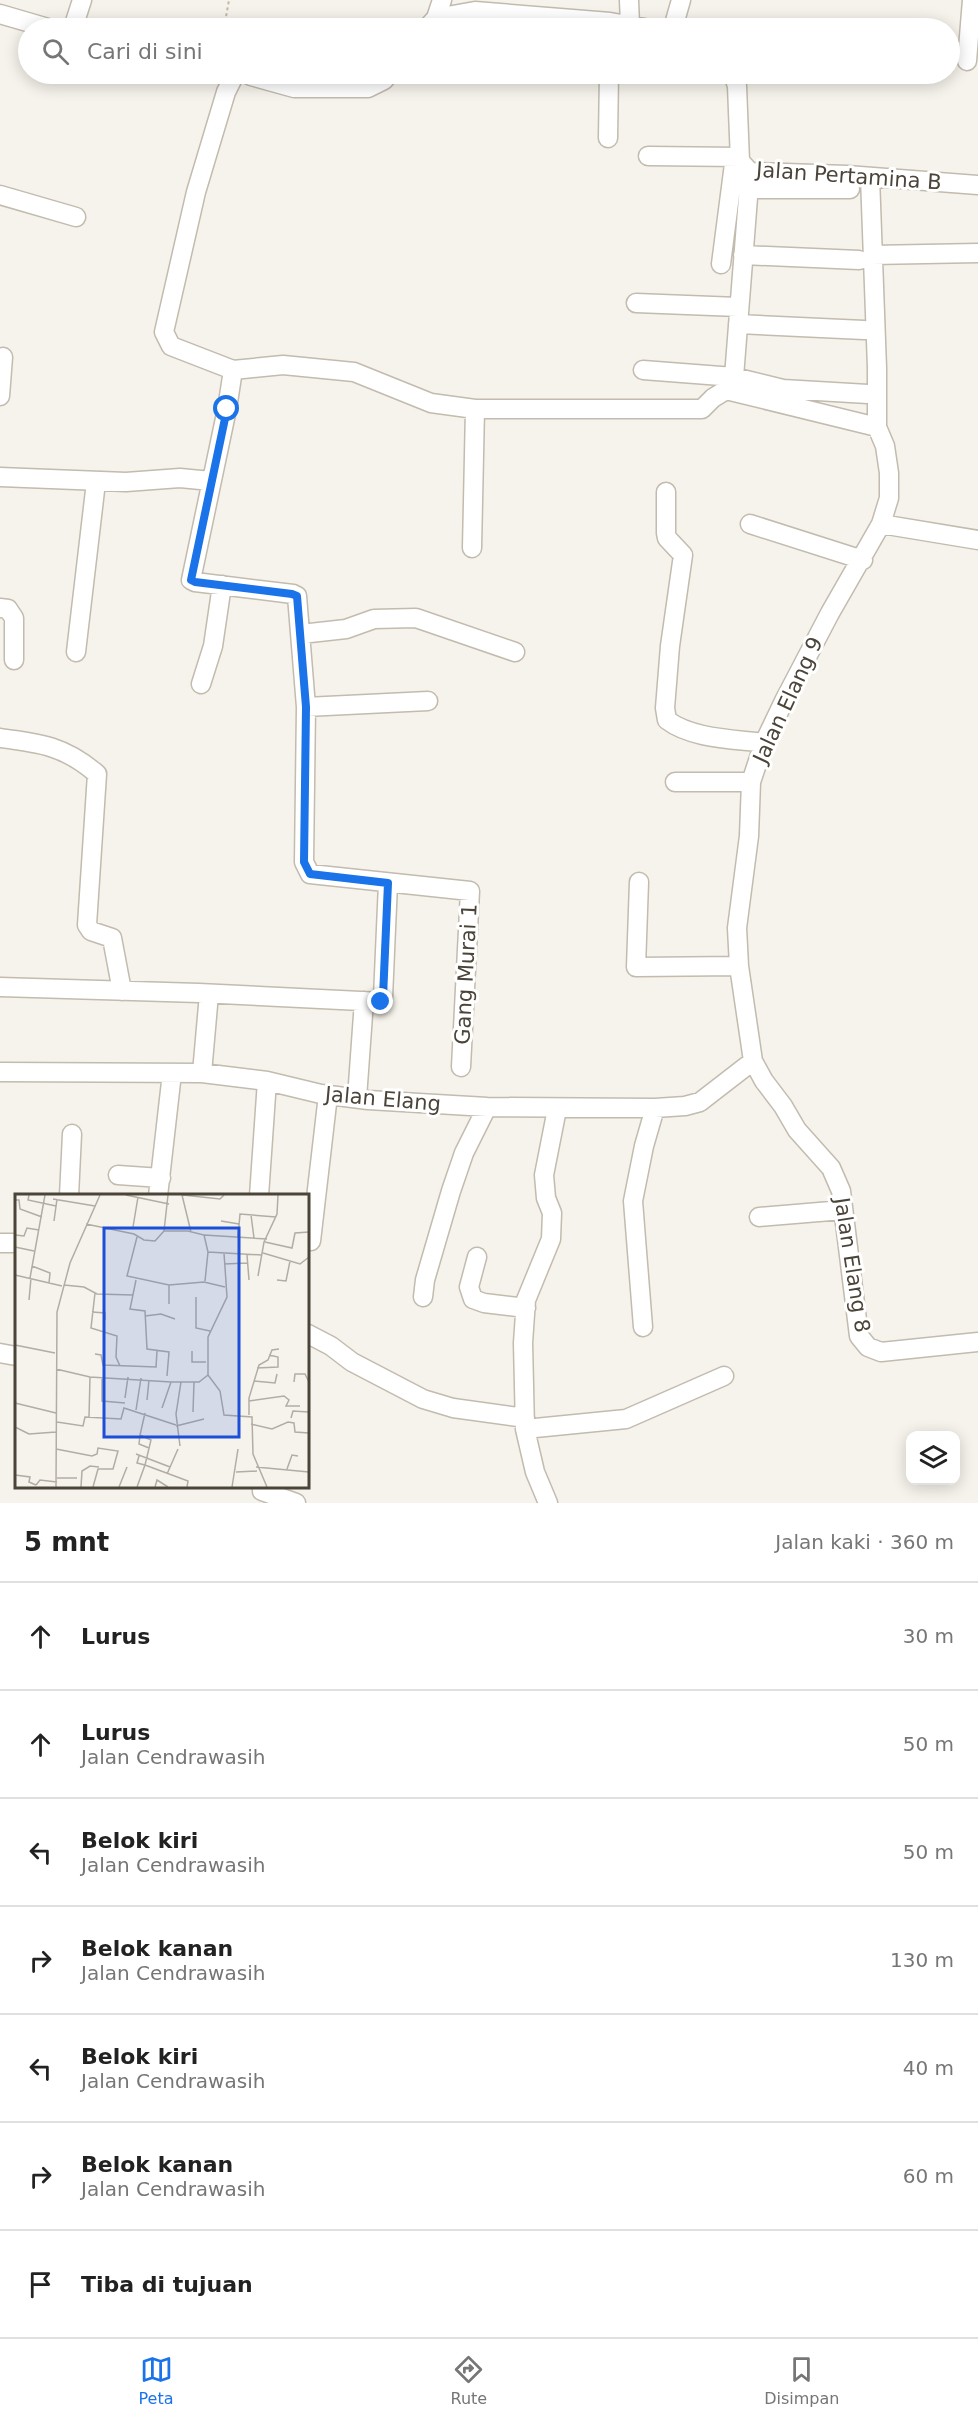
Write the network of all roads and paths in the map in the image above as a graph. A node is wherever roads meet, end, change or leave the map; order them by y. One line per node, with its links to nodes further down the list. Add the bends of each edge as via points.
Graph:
1 (82, 0): 8 (street)
2 (229, 0): 9 (path)
3 (442, 0): 10 (street)
4 (629, 0): 13 (street)
5 (681, 0): 14 (street)
6 (972, 0): 16 (street)
7 (0, 14): 15 (street)
8 (76, 18)
9 (226, 18)
10 (434, 18)
11 (450, 18): 12 (street, via 475,11)
12 (542, 18)
13 (634, 18)
14 (676, 18)
15 (18, 19)
16 (965, 60)
17 (230, 84): 38 (street, via 196,192 164,332 171,346)
18 (280, 84): 19 (street, via 294,88 368,88)
19 (376, 84)
20 (609, 84): 22 (street)
21 (736, 84): 24 (street, Jalan Pertamina B)
22 (608, 138)
23 (648, 156): 24 (street)
24 (745, 170): 25 (street, Jalan Pertamina B); 27 (street); 31 (street); 33 (street, via 734,165)
25 (870, 177): 26 (street, Jalan Pertamina B); 32 (street, Jalan Elang 9)
26 (978, 185)
27 (850, 189)
28 (0, 195): 29 (street)
29 (76, 217)
30 (978, 253): 32 (street)
31 (743, 255): 32 (street); 35 (street)
32 (866, 258): 44 (street, Jalan Elang 9, via 877,368)
33 (721, 264)
34 (636, 303): 35 (street)
35 (738, 315): 36 (street); 40 (street)
36 (864, 330)
37 (3, 357): 42 (street)
38 (233, 370): 43 (street, via 283,366 354,372 431,404); 46 (street)
39 (643, 370): 40 (street)
40 (734, 377): 41 (street, via 783,389)
41 (868, 394)
42 (0, 396)
43 (475, 409): 44 (street, via 702,409 726,390); 52 (street)
44 (877, 427): 50 (street, Jalan Elang 9, via 890,473 889,498)
45 (0, 477): 47 (street)
46 (211, 481): 47 (street, via 171,478); 54 (street, via 191,580)
47 (96, 482): 57 (street)
48 (666, 492): 64 (street, via 667,538 683,555 670,646 667,720 696,733)
49 (750, 524): 53 (street)
50 (881, 524): 51 (street); 53 (street, Jalan Elang 9)
51 (978, 540)
52 (472, 548)
53 (862, 560): 64 (street, Jalan Elang 9, via 830,613)
54 (222, 585): 56 (street, via 297,596); 60 (street, via 213,646)
55 (0, 608): 59 (street, via 8,609 15,618)
56 (301, 634): 58 (street, via 346,629 374,619 416,618); 62 (street)
57 (76, 652)
58 (515, 652)
59 (14, 660)
60 (201, 684)
61 (428, 701): 62 (street)
62 (306, 707): 68 (street, via 306,869 324,877)
63 (0, 738): 71 (street, via 41,743 79,758 97,774 87,925 92,931 112,938)
64 (764, 743): 66 (street, Jalan Elang 9)
65 (675, 782): 66 (street)
66 (751, 782): 69 (street, Jalan Elang 9, via 749,836 737,928)
67 (639, 882): 69 (street, via 636,967)
68 (388, 883): 73 (street, via 383,997 381,1002); 75 (street, Gang Murai 1, via 470,891)
69 (739, 966): 74 (street, Jalan Elang 9)
70 (0, 987): 71 (street)
71 (122, 991): 72 (street)
72 (210, 994): 73 (street); 78 (street)
73 (364, 1001): 81 (street)
74 (753, 1061): 83 (street, Jalan Elang, via 700,1102); 90 (street, Jalan Elang 8, via 797,1130 836,1177)
75 (460, 1067)
76 (0, 1072): 77 (street, Jalan Elang)
77 (172, 1073): 78 (street, Jalan Elang); 87 (street)
78 (201, 1073): 79 (street, Jalan Elang)
79 (267, 1081): 80 (street, Jalan Elang); 89 (street)
80 (328, 1095): 81 (street, Jalan Elang); 92 (street)
81 (357, 1098): 82 (street, Jalan Elang)
82 (487, 1107): 84 (street, Jalan Elang); 94 (street, via 464,1153 451,1191)
83 (655, 1108): 84 (street, Jalan Elang); 96 (street, via 633,1201)
84 (557, 1109): 95 (street, via 544,1175 552,1213 551,1239)
85 (72, 1134): 88 (street)
86 (118, 1175): 87 (street)
87 (160, 1187)
88 (69, 1194)
89 (260, 1194)
90 (843, 1210): 91 (street); 98 (street, Jalan Elang 8, via 860,1336 868,1347 889,1352)
91 (759, 1217)
92 (311, 1241)
93 (477, 1257): 95 (street, via 469,1287 472,1299)
94 (423, 1297)
95 (526, 1308): 102 (street)
96 (643, 1327)
97 (309, 1335): 102 (street, via 423,1399)
98 (978, 1342)
99 (0, 1353): 100 (street)
100 (15, 1356)
101 (724, 1376): 102 (street, via 626,1419)
102 (525, 1424): 105 (street, via 535,1472)
103 (262, 1493): 104 (street)
104 (296, 1503)
105 (548, 1503)

